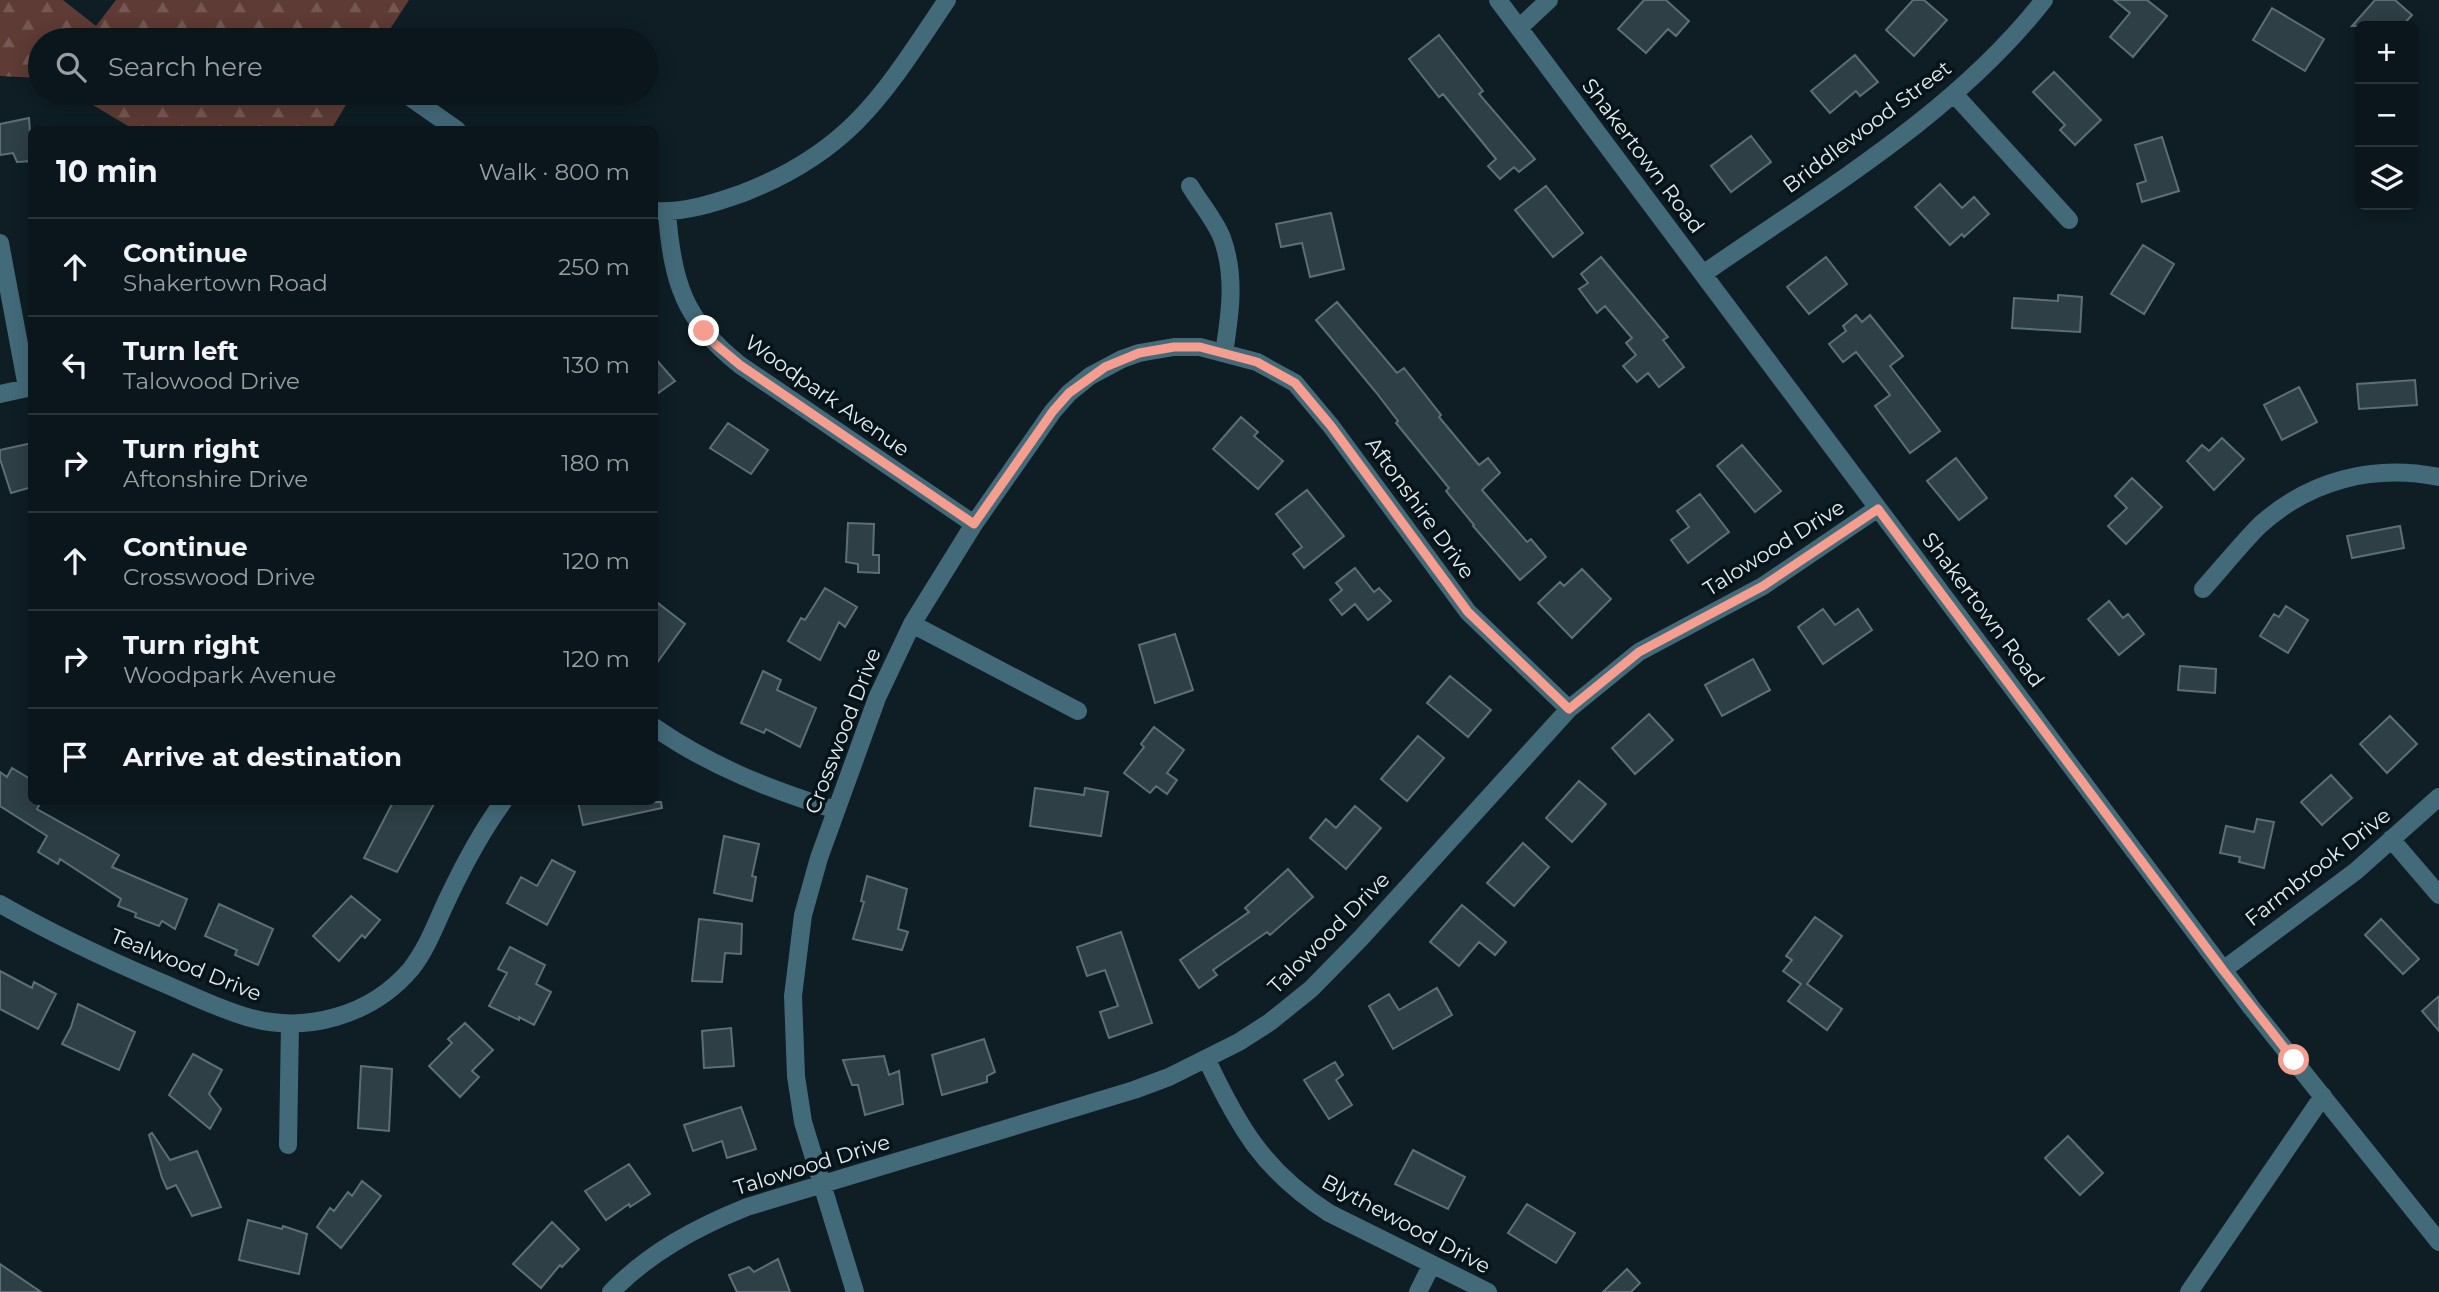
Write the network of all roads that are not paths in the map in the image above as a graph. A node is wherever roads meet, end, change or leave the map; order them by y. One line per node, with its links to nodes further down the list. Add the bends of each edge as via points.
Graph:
1 (947, 0): 10 (street, via 874,104 825,150 771,182 716,203)
2 (1498, 0): 5 (street, Shakertown Road)
3 (1549, 0): 5 (street)
4 (2044, 0): 6 (street, Briddlewood Street)
5 (1518, 28): 13 (street, Shakertown Road)
6 (1955, 95): 11 (street); 13 (street, Briddlewood Street)
7 (421, 105): 8 (street)
8 (451, 126)
9 (1190, 186): 14 (street, via 1221,237 1228,264 1231,304)
10 (661, 212): 20 (street, Woodpark Avenue, via 678,284 693,316 715,344)
11 (2069, 220)
12 (0, 243): 15 (street)
13 (1703, 274): 19 (street, Shakertown Road)
14 (1224, 353): 20 (street, Crosswood Drive, via 1200,347 1156,349 1122,359 1090,376 1053,411); 23 (street, Aftonshire Drive, via 1257,362 1295,383 1468,612)
15 (28, 382)
16 (28, 387): 17 (street)
17 (0, 394)
18 (2439, 477): 21 (street, via 2415,472 2361,474 2308,492 2258,527)
19 (1878, 509): 23 (street, Talowood Drive, via 1763,586 1639,652); 32 (street, Shakertown Road)
20 (974, 524): 22 (street, Crosswood Drive)
21 (2203, 589)
22 (912, 624): 24 (street); 28 (street, Crosswood Drive, via 877,698)
23 (1569, 709): 34 (street, Talowood Drive, via 1311,989 1270,1022)
24 (1078, 711)
25 (658, 730): 28 (street, via 743,778)
26 (2439, 797): 29 (street, Farmbrook Drive)
27 (501, 805): 33 (street, Tealwood Drive, via 465,861 429,942 409,971 383,995 354,1011)
28 (836, 810): 37 (street, Crosswood Drive, via 803,915 793,996 803,1122)
29 (2391, 839): 30 (street); 32 (street, Farmbrook Drive, via 2356,871)
30 (2439, 895)
31 (0, 904): 33 (street, Tealwood Drive, via 113,962 235,1013)
32 (2223, 970): 35 (street, Shakertown Road)
33 (290, 1024): 36 (street)
34 (1207, 1060): 37 (street, Talowood Drive, via 1133,1090); 39 (street, Blythewood Drive, via 1243,1132 1274,1171 1329,1213)
35 (2323, 1096): 38 (street, Shakertown Road); 44 (street)
36 (288, 1145)
37 (822, 1185): 40 (street, Talowood Drive, via 702,1226 656,1254); 41 (street, Crosswood Drive)
38 (2439, 1242)
39 (1432, 1264): 42 (street); 43 (street, Blythewood Drive)
40 (611, 1292)
41 (855, 1292)
42 (1418, 1292)
43 (1488, 1292)
44 (2189, 1292)

